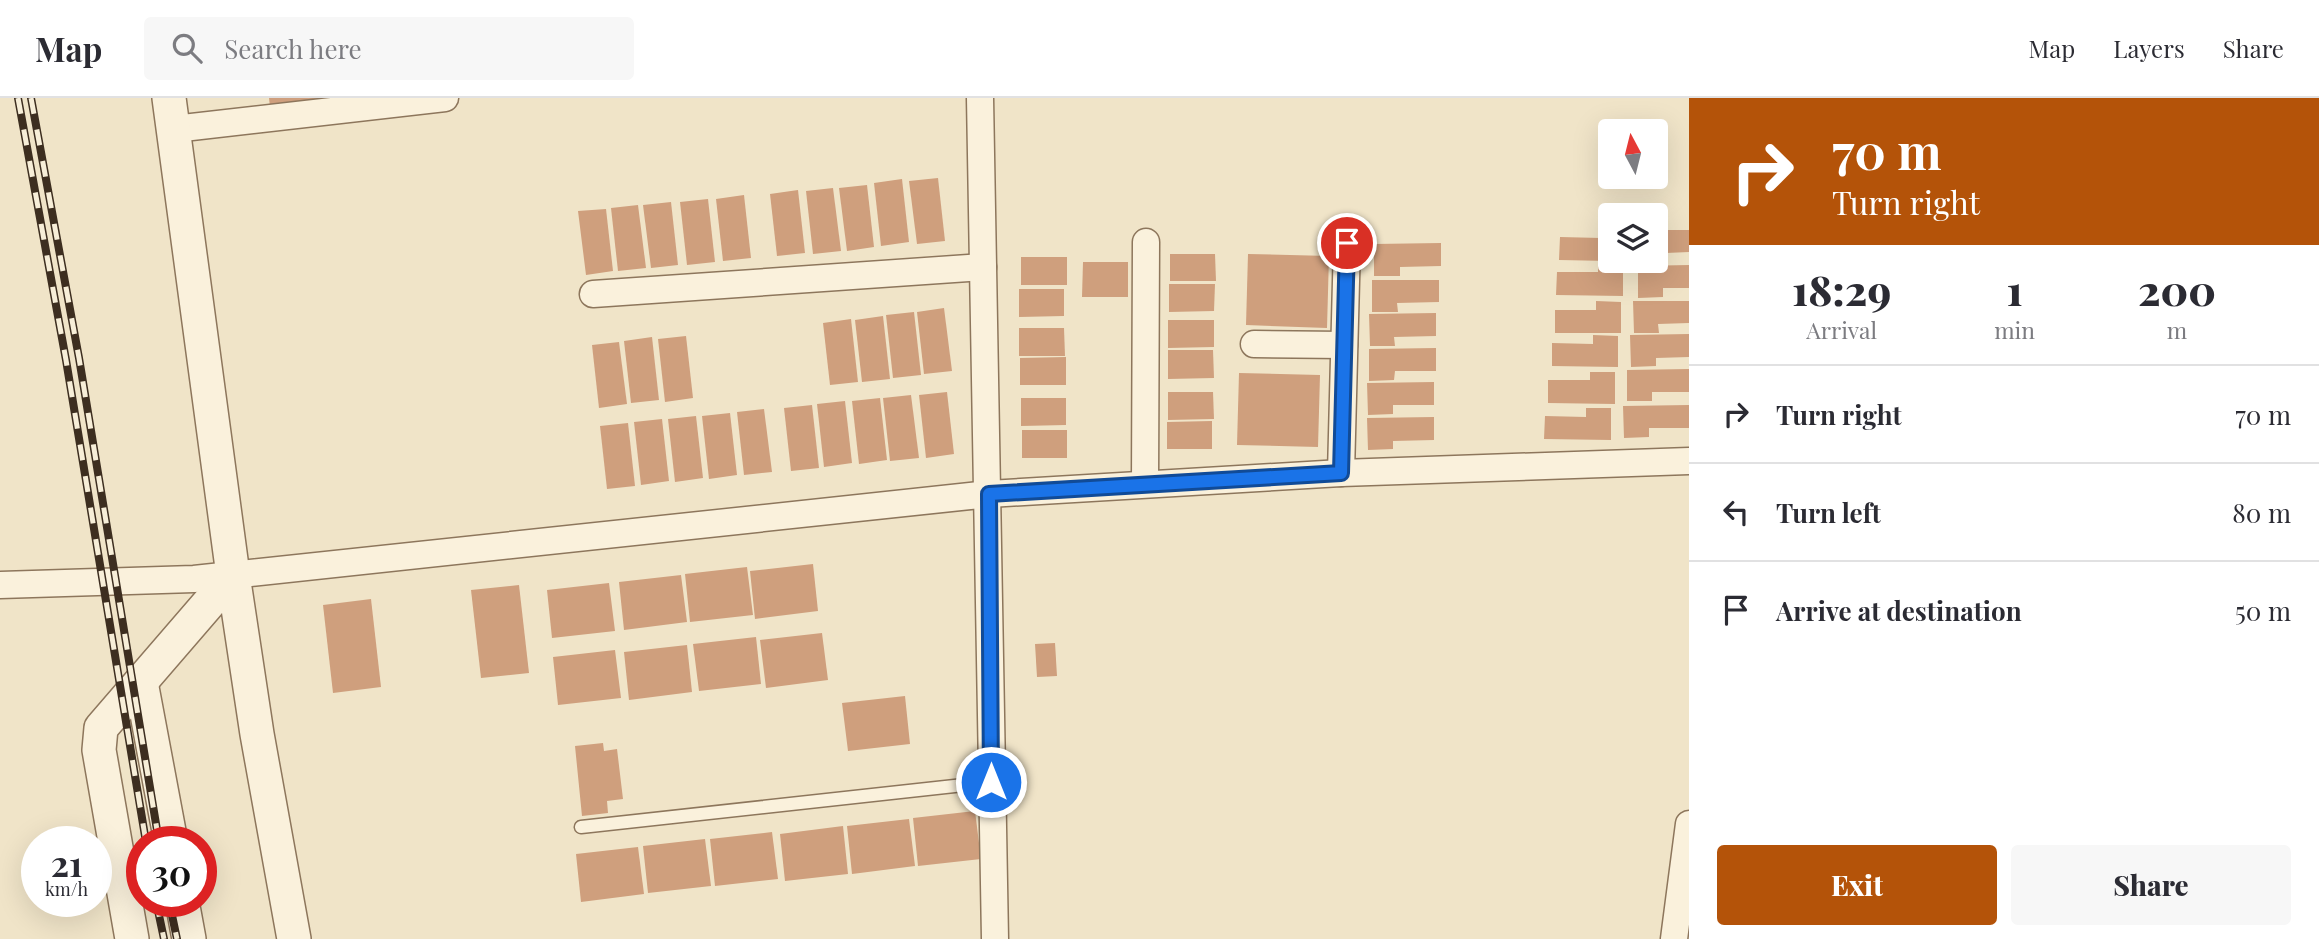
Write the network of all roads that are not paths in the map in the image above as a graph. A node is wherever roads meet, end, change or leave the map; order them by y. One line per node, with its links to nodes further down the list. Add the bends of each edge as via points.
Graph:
1 (445, 98): 3 (street)
2 (981, 98): 6 (street)
3 (171, 114): 14 (street)
4 (1146, 242): 12 (street)
5 (1347, 243): 9 (street)
6 (983, 267): 7 (street); 13 (street)
7 (593, 294)
8 (1254, 344): 9 (street)
9 (1344, 345): 11 (street)
10 (1689, 461): 11 (street)
11 (1341, 473): 12 (street)
12 (1145, 484): 13 (street)
13 (989, 494): 14 (street); 17 (street)
14 (233, 575): 15 (street); 16 (street); 24 (street)
15 (0, 585)
16 (141, 682): 19 (street); 22 (street, via 101,728 99,750)
17 (991, 782): 20 (lane); 25 (street)
18 (1689, 824): 26 (street)
19 (168, 826)
20 (582, 827)
21 (185, 917): 23 (street)
22 (132, 939)
23 (189, 939)
24 (294, 939)
25 (995, 939)
26 (1674, 939)

